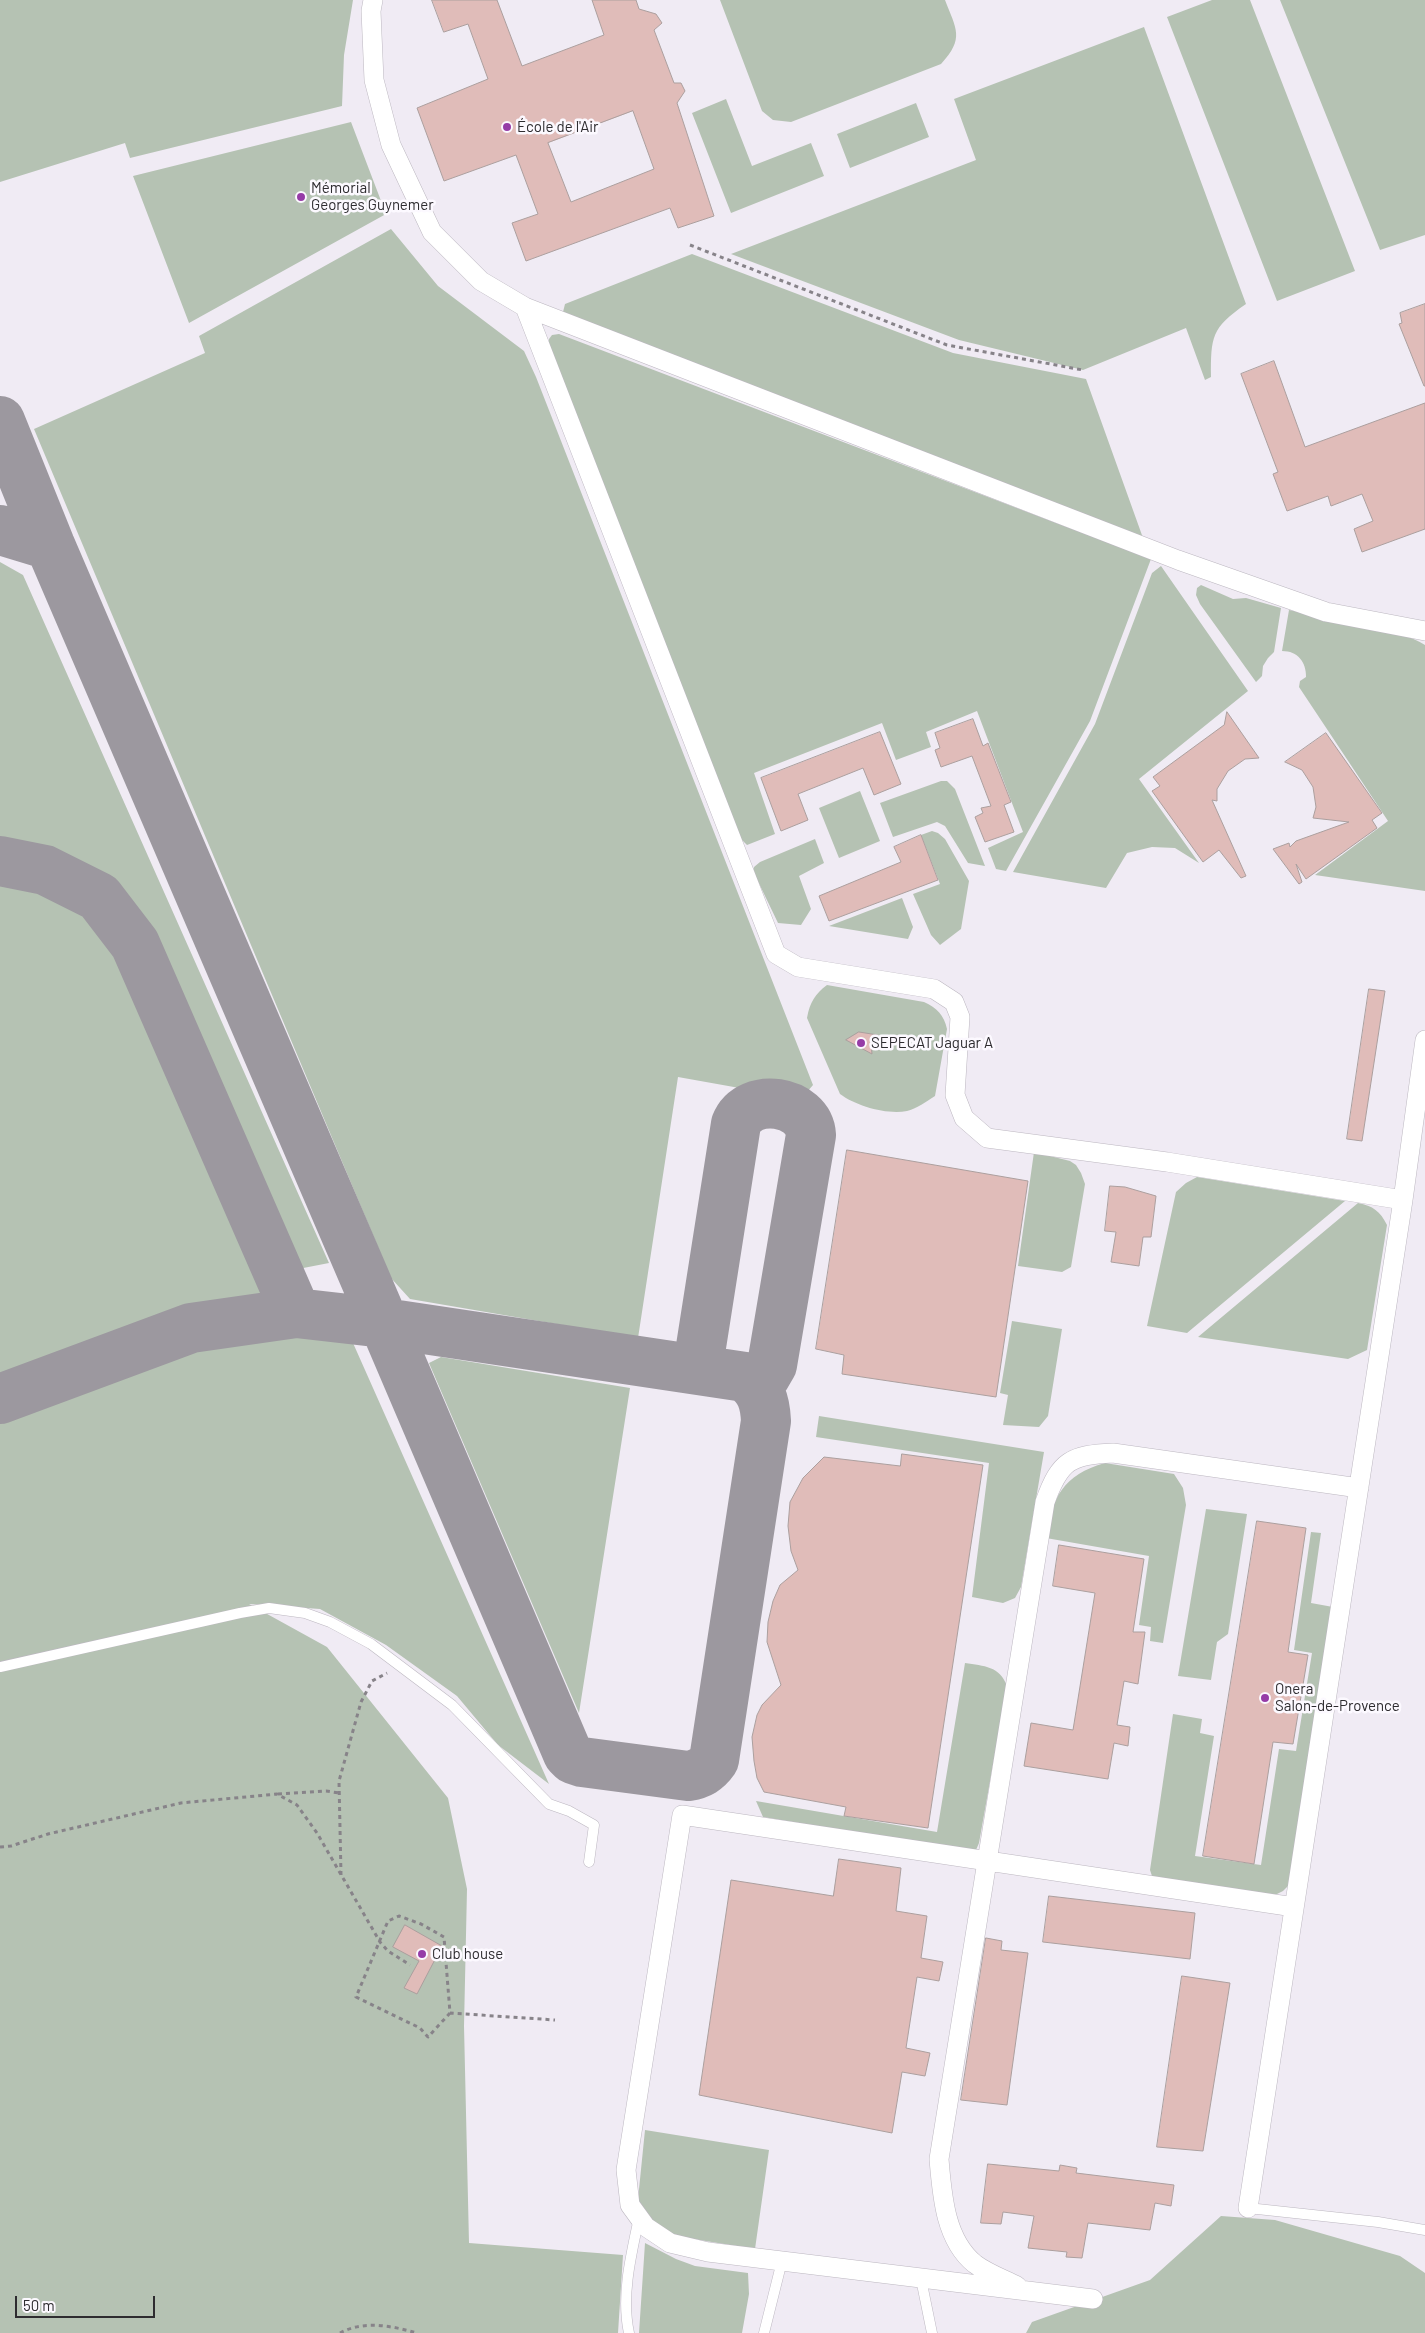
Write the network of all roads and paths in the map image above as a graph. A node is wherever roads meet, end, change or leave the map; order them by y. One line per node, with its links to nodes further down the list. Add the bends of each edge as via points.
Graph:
1 (373, 0): 3 (street, via 374,80 391,145 432,232 481,281)
2 (690, 245): 4 (path, via 947,345)
3 (525, 307): 5 (street, via 1178,560 1326,612); 7 (street, via 776,954 798,967 934,989 954,1002 960,1017 955,1094 964,1118 987,1138 1167,1162)
4 (1083, 370)
5 (1425, 630)
6 (1425, 1040): 7 (street)
7 (1403, 1200): 8 (street)
8 (1359, 1488): 15 (street, via 1113,1452 1084,1454 1064,1465 1044,1502); 17 (street)
9 (0, 1667): 10 (lane, via 269,1608 305,1612 330,1622 371,1644)
10 (414, 1675): 11 (path, via 388,1673 372,1681 351,1734 339,1781); 14 (lane, via 452,1705 549,1804 594,1826)
11 (340, 1793): 12 (path); 16 (path)
12 (277, 1794): 13 (path, via 181,1804); 16 (path, via 297,1805 318,1832)
13 (0, 1848)
14 (589, 1862)
15 (986, 1863): 17 (street); 23 (street, via 682,1815 626,2170 630,2205); 27 (street, via 939,2160 942,2193 956,2242 975,2264)
16 (341, 1876): 18 (path)
17 (1294, 1907): 22 (street)
18 (380, 1942): 19 (path, via 388,1951); 20 (path, via 388,1920 400,1916 444,1936); 20 (path, via 356,1997 420,2028 428,2037)
19 (410, 1964)
20 (450, 2013): 21 (path)
21 (555, 2020)
22 (1248, 2208): 24 (lane)
23 (639, 2218): 25 (street, via 646,2227 670,2243 708,2252); 31 (lane, via 631,2258 626,2317)
24 (1425, 2230)
25 (782, 2261): 26 (street); 32 (lane)
26 (920, 2279): 27 (street); 33 (lane)
27 (1027, 2292): 28 (street)
28 (1093, 2299)
29 (340, 2333): 30 (path, via 352,2326 392,2326)
30 (417, 2333)
31 (629, 2333)
32 (764, 2333)
33 (932, 2333)

